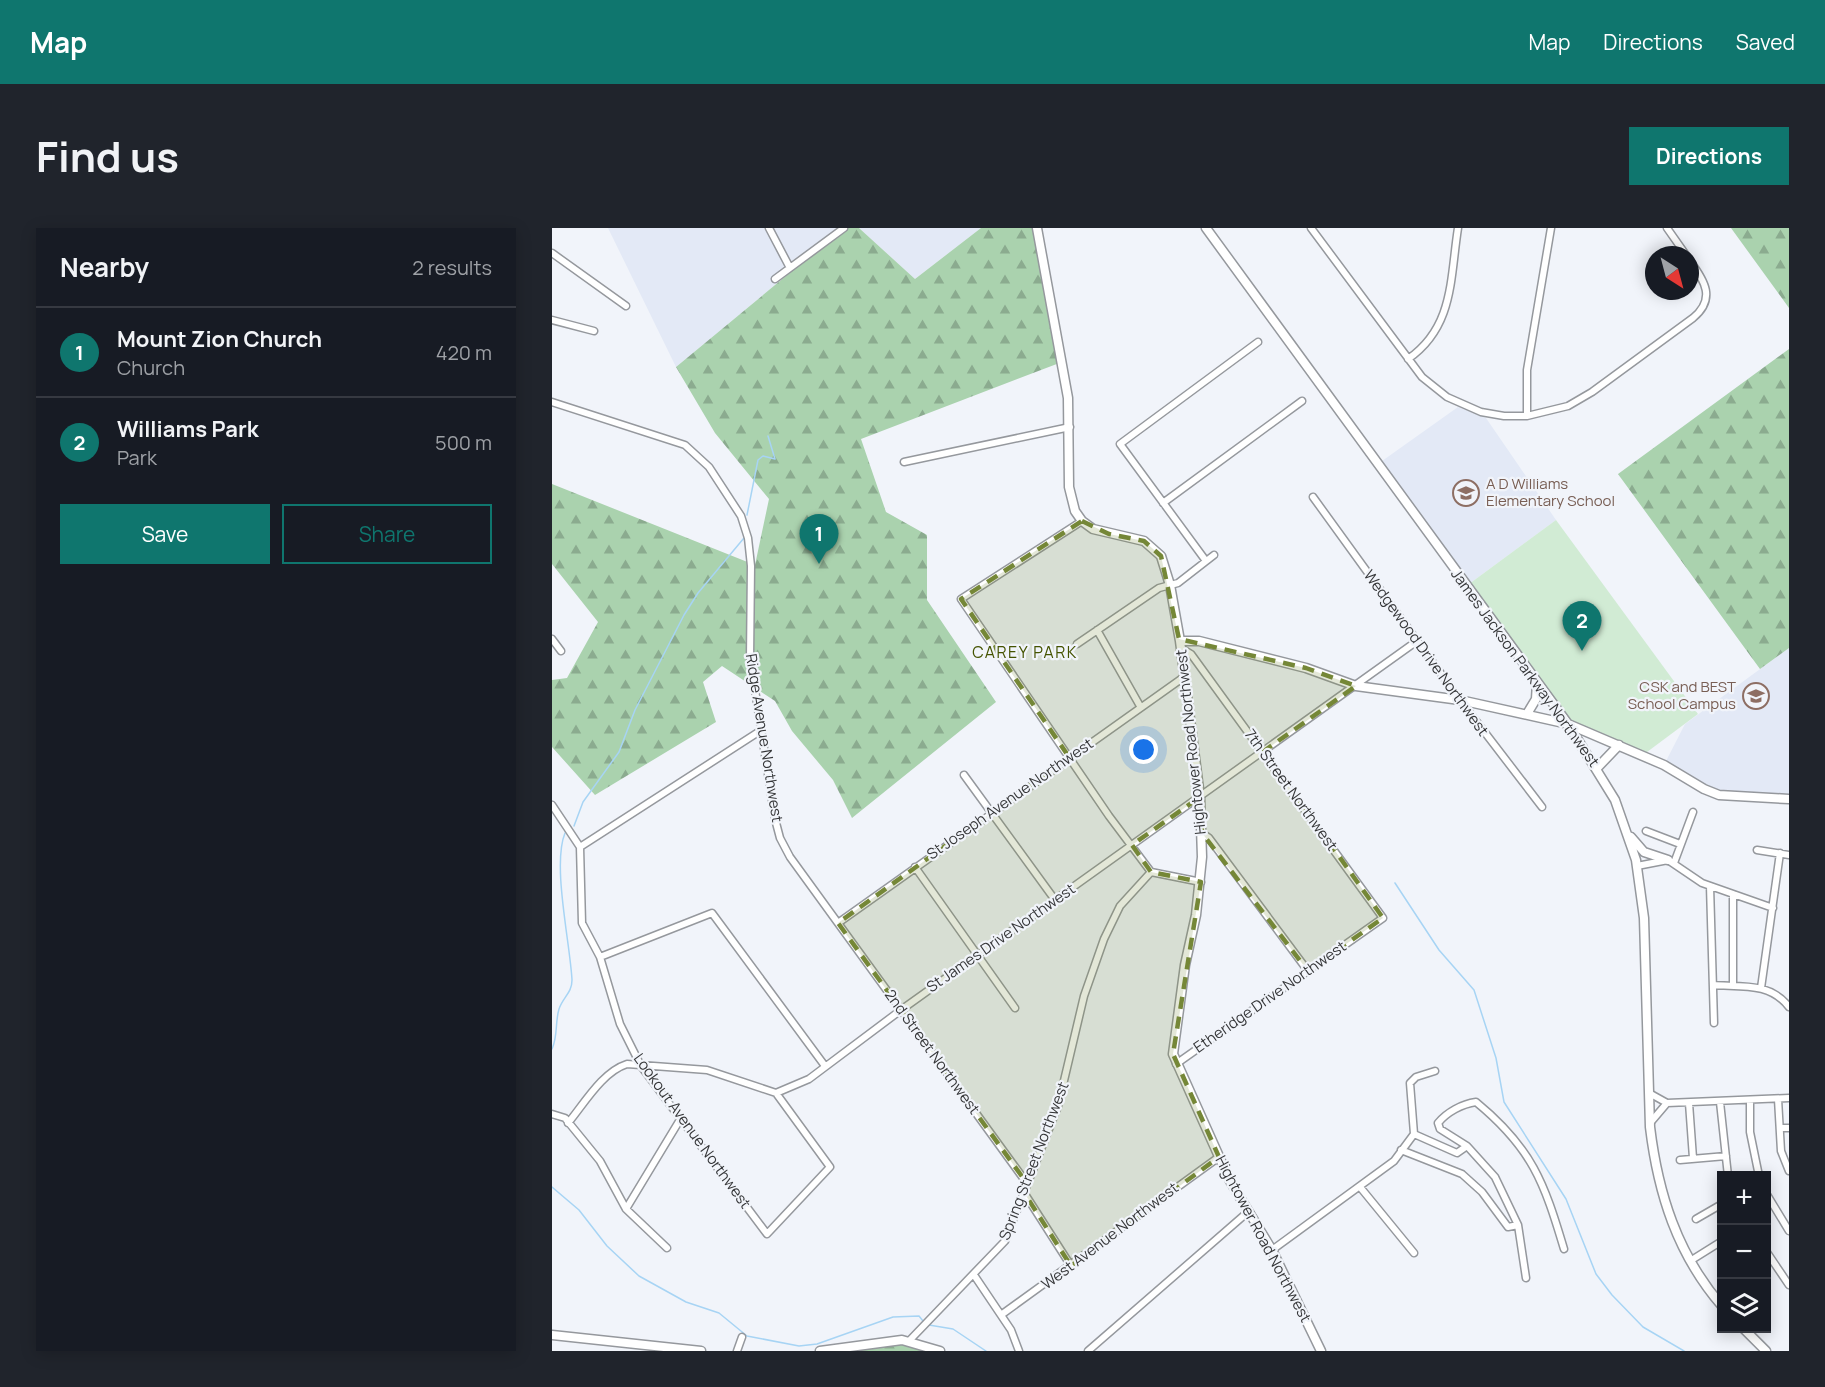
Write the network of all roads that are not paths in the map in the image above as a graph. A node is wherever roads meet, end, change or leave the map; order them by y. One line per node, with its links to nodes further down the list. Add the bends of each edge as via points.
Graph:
1 (769, 228): 11 (street)
2 (844, 228): 11 (street)
3 (1037, 228): 22 (street)
4 (1206, 228): 37 (street, James Jackson Parkway Northwest)
5 (1311, 228): 18 (street)
6 (1458, 228): 18 (street, via 1441,323 1430,341)
7 (1551, 228): 21 (street, via 1527,370)
8 (1667, 228): 9 (street)
9 (1680, 246)
10 (552, 253): 14 (street)
11 (790, 268): 13 (street)
12 (1699, 274): 21 (street, via 1707,292 1700,313 1581,399)
13 (775, 279)
14 (626, 306)
15 (552, 320): 16 (street)
16 (594, 331)
17 (1258, 342): 25 (street, via 1120,444)
18 (1408, 359): 21 (street, via 1430,384 1458,403 1492,414)
19 (1302, 401): 25 (street)
20 (552, 402): 43 (street, Ridge Avenue Northwest, via 685,445 723,484 748,538 750,658)
21 (1527, 416)
22 (1070, 427): 23 (street); 26 (street, via 1069,487 1074,511)
23 (904, 462)
24 (1313, 497): 32 (street, Wedgewood Drive Northwest)
25 (1163, 503): 28 (street)
26 (1082, 521): 29 (street, Hightower Road Northwest, via 1093,528 1150,544 1161,556); 46 (street, via 961,599)
27 (1214, 555): 28 (street)
28 (1206, 561): 29 (street)
29 (1170, 585): 30 (street, via 1159,588); 34 (street, Hightower Road Northwest)
30 (1097, 630): 33 (street); 40 (street)
31 (552, 639): 35 (street)
32 (1417, 641): 38 (street, St James Drive Northwest); 39 (street, Wedgewood Drive Northwest)
33 (1077, 644)
34 (1180, 644): 36 (street, Hightower Road Northwest); 38 (street, via 1199,641 1306,668); 45 (street, 7th Street Northwest)
35 (561, 651)
36 (1184, 677): 40 (street, St Joseph Avenue Northwest); 49 (street, Hightower Road Northwest)
37 (1537, 682): 41 (street, via 1536,699); 42 (street, James Jackson Parkway Northwest)
38 (1356, 686): 39 (street); 45 (street, St James Drive Northwest)
39 (1460, 700): 41 (street); 52 (street, Wedgewood Drive Northwest)
40 (1140, 706): 46 (street, St Joseph Avenue Northwest)
41 (1527, 714): 42 (street)
42 (1568, 724): 44 (street); 47 (street, James Jackson Parkway Northwest)
43 (760, 731): 60 (street); 73 (street, Ridge Avenue Northwest, via 780,838)
44 (1619, 745): 47 (street); 50 (street, via 1719,795)
45 (1264, 752): 49 (street, St James Drive Northwest); 74 (street, 7th Street Northwest, via 1383,918)
46 (1069, 757): 53 (street, St Joseph Avenue Northwest); 59 (street)
47 (1597, 768): 57 (street, James Jackson Parkway Northwest)
48 (964, 775): 53 (street)
49 (1200, 797): 56 (street, Hightower Road Northwest); 59 (street, St James Drive Northwest)
50 (1789, 799)
51 (552, 805): 60 (street)
52 (1542, 807)
53 (991, 812): 66 (street, St Joseph Avenue Northwest); 71 (street)
54 (1692, 812): 58 (street)
55 (1646, 831): 58 (street)
56 (1202, 833): 68 (street, Hightower Road Northwest); 77 (street)
57 (1628, 833): 64 (street, via 1644,852); 65 (street, James Jackson Parkway Northwest)
58 (1680, 844): 64 (street)
59 (1132, 845): 67 (street); 71 (street, St James Drive Northwest)
60 (580, 847): 76 (street, Lookout Avenue Northwest, via 582,923)
61 (1757, 849): 62 (street)
62 (1780, 854): 63 (street); 72 (street)
63 (1789, 855)
64 (1671, 862): 65 (street); 69 (street)
65 (1637, 866): 90 (street, James Jackson Parkway Northwest, via 1644,918)
66 (915, 867): 73 (street, St Joseph Avenue Northwest); 75 (street)
67 (1151, 872): 68 (street); 113 (street, Spring Street Northwest, via 1120,906 1104,939 1084,996 1058,1106)
68 (1201, 882): 85 (street, Hightower Road Northwest, via 1173,1045)
69 (1710, 886): 70 (street); 78 (street)
70 (1733, 894): 72 (street); 79 (street)
71 (1055, 900): 75 (street, St James Drive Northwest)
72 (1773, 908): 80 (street)
73 (838, 923): 83 (street, 2nd Street Northwest)
74 (1365, 931): 77 (street, Etheridge Drive Northwest)
75 (978, 954): 82 (street); 83 (street, St James Drive Northwest)
76 (600, 957): 86 (street, Lookout Avenue Northwest, via 620,1024); 87 (street, via 712,914)
77 (1308, 971): 85 (street, Etheridge Drive Northwest)
78 (1713, 985): 79 (street); 84 (street)
79 (1734, 986): 80 (street)
80 (1761, 988): 81 (street, via 1774,992)
81 (1789, 1007)
82 (1015, 1008)
83 (901, 1010): 87 (street, St James Drive Northwest); 113 (street, 2nd Street Northwest)
84 (1714, 1023)
85 (1176, 1064): 107 (street, Hightower Road Northwest)
86 (641, 1066): 89 (street, via 707,1070); 98 (street, Lookout Avenue Northwest); 99 (street, via 627,1065 616,1070)
87 (825, 1066): 89 (street, St James Drive Northwest, via 809,1079)
88 (1435, 1071): 103 (street, via 1410,1083)
89 (776, 1093): 98 (street, Lookout Avenue Northwest, via 830,1167 767,1234)
90 (1649, 1093): 95 (street); 100 (street, James Jackson Parkway Northwest)
91 (1789, 1098): 92 (street)
92 (1778, 1099): 93 (street); 101 (street)
93 (1750, 1101): 94 (street); 111 (street, via 1750,1132)
94 (1720, 1102): 96 (street); 106 (street)
95 (1667, 1103): 96 (street); 100 (street)
96 (1689, 1103): 108 (street)
97 (552, 1114): 99 (street)
98 (681, 1118): 118 (street)
99 (568, 1123): 118 (street, via 600,1161)
100 (1650, 1123): 129 (street, James Jackson Parkway Northwest, via 1662,1195)
101 (1780, 1128): 102 (street); 112 (street, via 1781,1151)
102 (1789, 1128)
103 (1414, 1134): 104 (street, via 1457,1153); 105 (street)
104 (1467, 1146): 121 (street, via 1495,1177); 125 (street, via 1438,1124 1448,1113 1476,1102 1516,1140 1533,1163)
105 (1401, 1149): 114 (street, via 1394,1161); 121 (street, via 1462,1174 1482,1192 1508,1227)
106 (1725, 1156): 108 (street); 110 (street)
107 (1219, 1157): 119 (street, Hightower Road Northwest); 130 (street, West Avenue Northwest)
108 (1693, 1158): 109 (street)
109 (1680, 1160)
110 (1727, 1171)
111 (1757, 1171)
112 (1789, 1171)
113 (1026, 1182): 115 (street, Spring Street Northwest)
114 (1360, 1187): 126 (street); 127 (street)
115 (1023, 1191): 130 (street); 131 (street, Spring Street Northwest, via 1005,1240)
116 (1771, 1200): 122 (street)
117 (1717, 1207): 120 (street)
118 (626, 1209): 124 (street)
119 (1250, 1211): 126 (street, Hightower Road Northwest); 145 (street)
120 (1696, 1220)
121 (1518, 1225): 132 (street)
122 (1789, 1231)
123 (1717, 1244): 129 (street)
124 (667, 1248)
125 (1564, 1249)
126 (1272, 1250): 146 (street, Hightower Road Northwest)
127 (1414, 1254)
128 (1771, 1257): 133 (street)
129 (1690, 1260): 134 (street, James Jackson Parkway Northwest)
130 (1071, 1266): 135 (street, West Avenue Northwest)
131 (974, 1275): 135 (street); 139 (street, Spring Street Northwest)
132 (1526, 1278)
133 (1789, 1286)
134 (1717, 1299)
135 (1001, 1315): 144 (street)
136 (1747, 1333): 147 (street)
137 (552, 1335): 140 (street)
138 (742, 1337): 141 (street)
139 (909, 1341): 142 (street); 143 (street)
140 (701, 1351)
141 (736, 1351)
142 (820, 1351)
143 (940, 1351)
144 (1019, 1351)
145 (1088, 1351)
146 (1321, 1351)
147 (1766, 1351)

